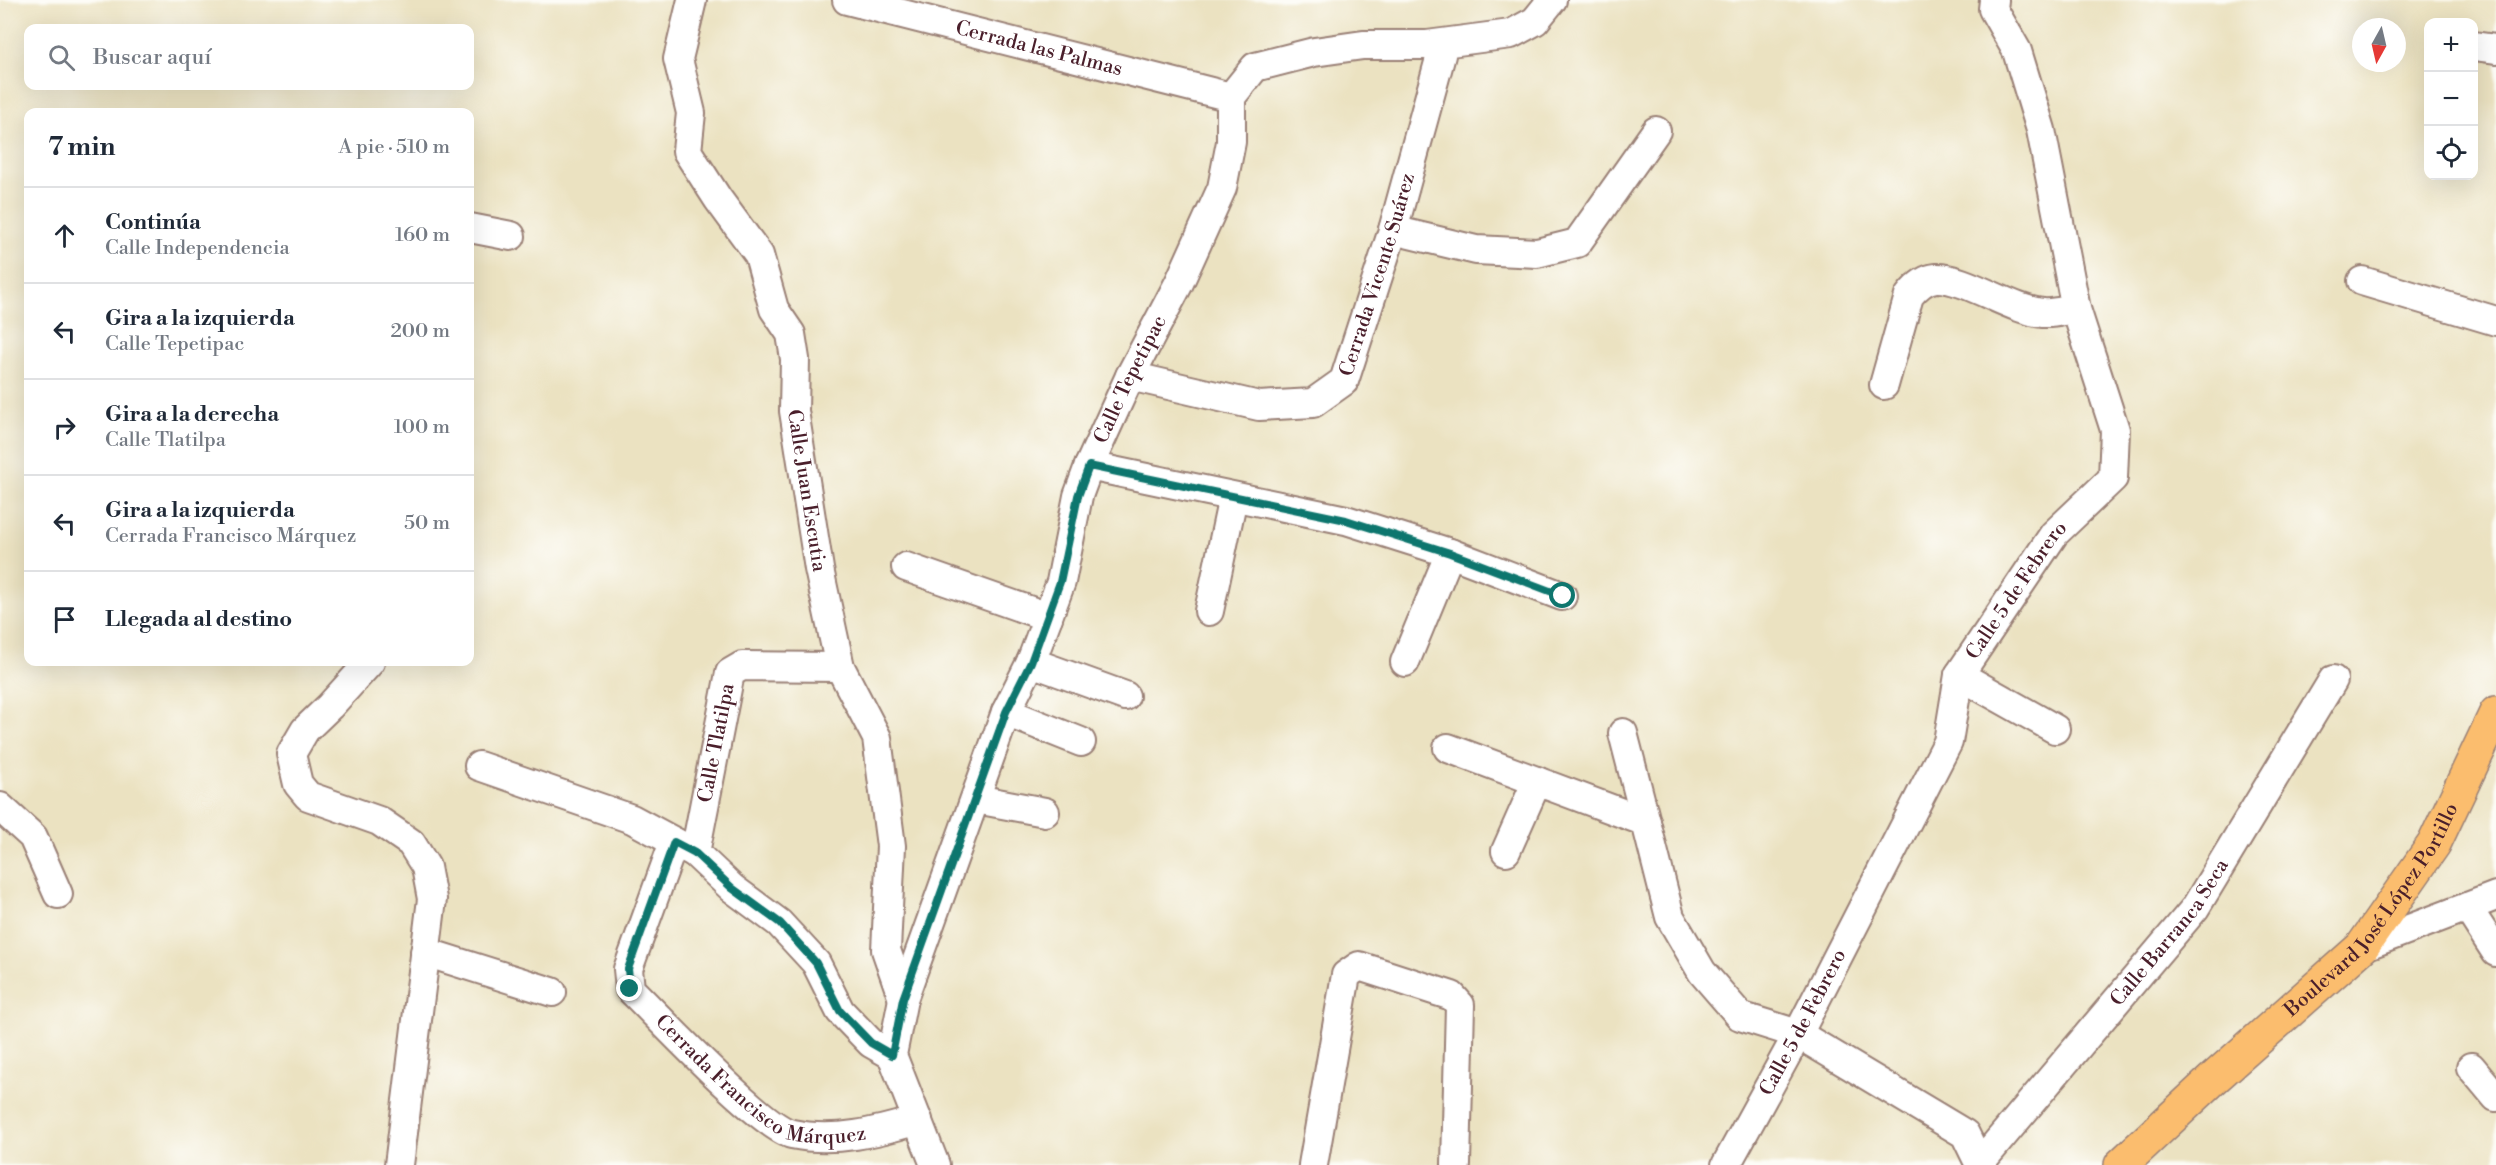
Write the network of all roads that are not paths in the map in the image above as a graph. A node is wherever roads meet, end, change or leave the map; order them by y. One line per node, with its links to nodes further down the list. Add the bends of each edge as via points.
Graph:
1 (692, 0): 28 (street, Calle Juan Escutia, via 678,59 690,113 687,151 759,255 774,309 791,333 794,411 819,569)
2 (847, 0): 8 (street, Cerrada las Palmas)
3 (1552, 0): 8 (street, via 1534,21 1511,34 1427,45 1363,45 1255,67)
4 (1994, 0): 14 (street, Calle 5 de Febrero, via 1993,9 2017,51 2041,130)
5 (2478, 47): 6 (street)
6 (2496, 49)
7 (1441, 55): 11 (street, Cerrada Vicente Suárez)
8 (1231, 97): 16 (street, Calle Tepetipac, via 1231,142 1222,188 1179,283)
9 (1656, 131): 11 (street, via 1577,243 1537,253 1476,249)
10 (474, 229): 12 (street)
11 (1393, 230): 16 (street, Cerrada Vicente Suárez, via 1344,381 1313,403 1259,406)
12 (511, 236)
13 (2362, 280): 15 (street)
14 (2076, 309): 17 (street, via 2044,314 1954,281 1935,278 1919,284 1909,296); 29 (street, Calle 5 de Febrero, via 2115,430 2113,478 2054,534)
15 (2496, 321)
16 (1130, 376): 18 (street, Calle Tepetipac)
17 (1884, 385)
18 (1089, 466): 19 (street); 24 (street, Calle Tepetipac)
19 (1233, 497): 20 (street, via 1346,520); 23 (street)
20 (1450, 553): 22 (street); 26 (street)
21 (906, 567): 24 (street)
22 (1563, 596)
23 (1209, 610)
24 (1048, 617): 25 (street, Calle Tepetipac)
25 (1031, 662): 31 (street); 32 (street, Calle Tepetipac)
26 (1405, 662)
27 (366, 666): 50 (street, via 305,730 291,754 297,784 308,796 379,821 411,843 426,867 432,899)
28 (840, 667): 44 (street, Calle Tlatilpa, via 742,666 730,673); 53 (street, Calle Juan Escutia, via 878,738 891,846 885,950)
29 (1959, 675): 34 (street); 54 (street, Calle 5 de Febrero, via 1948,742)
30 (2332, 680): 59 (street, Calle Barranca Seca, via 2195,908)
31 (1125, 696)
32 (1006, 712): 36 (street); 40 (street, Calle Tepetipac)
33 (2496, 713): 49 (main road, Boulevard José López Portillo, via 2434,844)
34 (2055, 729)
35 (1623, 734): 43 (street)
36 (1081, 742)
37 (1448, 748): 39 (street)
38 (479, 766): 44 (street, via 632,819)
39 (1538, 781): 43 (street); 45 (street)
40 (976, 800): 42 (street); 53 (street, Calle Tepetipac)
41 (0, 807): 46 (street, via 33,837)
42 (1045, 812)
43 (1646, 822): 54 (street, via 1670,916 1702,972 1740,1016)
44 (685, 848): 55 (street, via 780,923 816,963 840,1011 871,1043); 58 (street, Cerrada Francisco Márquez, via 628,969 630,989 758,1114 790,1134 835,1137 873,1133)
45 (1506, 851)
46 (58, 894)
47 (2496, 896): 48 (street)
48 (2467, 907): 49 (street); 51 (street)
49 (2362, 947): 65 (main road, Boulevard José López Portillo)
50 (424, 952): 52 (street); 60 (street)
51 (2496, 952)
52 (552, 992)
53 (903, 999): 55 (street, Calle Tepetipac)
54 (1798, 1034): 59 (street, via 1965,1134); 64 (street, Calle 5 de Febrero)
55 (892, 1055): 58 (street)
56 (2471, 1067): 57 (street)
57 (2496, 1097)
58 (918, 1120): 61 (street)
59 (1980, 1164)
60 (399, 1165)
61 (935, 1165)
62 (1313, 1165): 63 (street, via 1346,975 1359,966 1452,996 1460,1005)
63 (1456, 1165)
64 (1726, 1165)
65 (2121, 1165)

